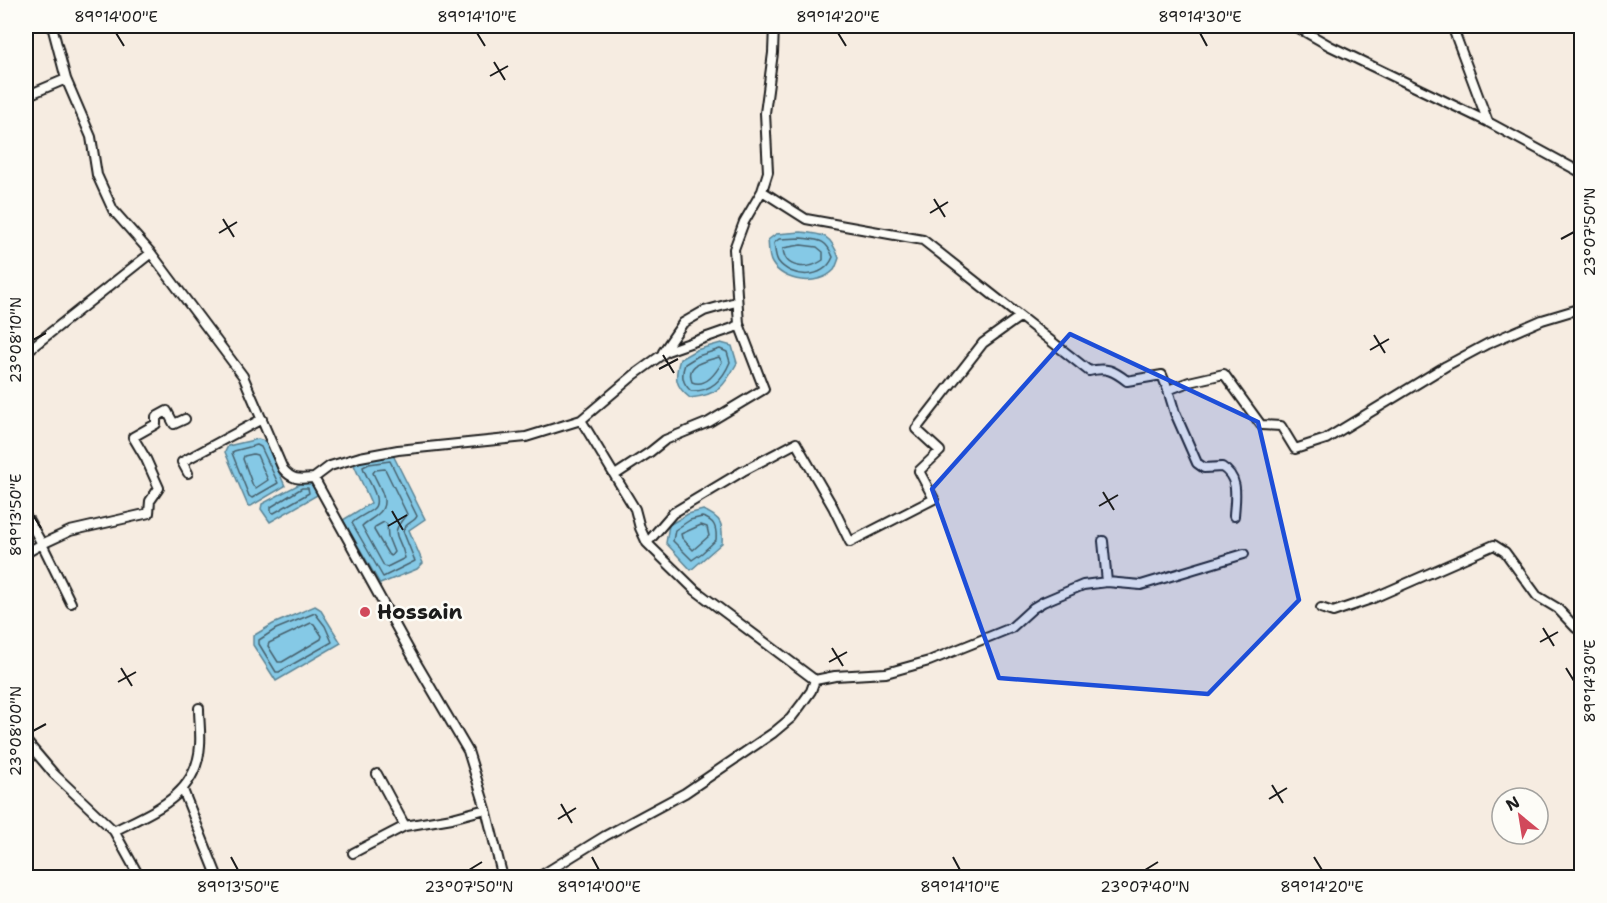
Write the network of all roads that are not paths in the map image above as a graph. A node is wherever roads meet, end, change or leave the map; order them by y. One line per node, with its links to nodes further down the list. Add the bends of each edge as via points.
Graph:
1 (52, 26): 5 (street)
2 (774, 26): 9 (street, via 765,113 768,172)
3 (1295, 26): 7 (street)
4 (1452, 26): 7 (street)
5 (66, 79): 6 (street); 10 (street, via 91,136 97,176 113,210)
6 (26, 96)
7 (1488, 122): 8 (street)
8 (1581, 172)
9 (762, 191): 14 (street, via 734,249); 17 (street, via 806,219 923,240 1089,371 1113,370 1127,381 1162,375)
10 (151, 253): 15 (street); 19 (street, via 243,376)
11 (732, 303): 16 (street, via 704,311 683,323)
12 (1581, 308): 17 (street, via 1487,344 1326,439 1295,449 1281,426 1261,425 1224,374)
13 (1018, 318): 27 (street, via 983,343 916,429 940,451 919,471 934,500 850,542 796,443 673,513)
14 (739, 324): 16 (street); 22 (street, via 764,389 709,422 665,440)
15 (26, 352)
16 (660, 356): 20 (street)
17 (1168, 390): 24 (street, via 1197,463 1204,468 1222,467 1231,476 1236,490)
18 (185, 419): 28 (street, via 174,424 167,411 156,417 156,424 133,437 159,488 150,501 149,513 70,531)
19 (262, 419): 21 (street, via 182,462); 23 (street, via 282,470 290,477)
20 (582, 420): 22 (street); 23 (street, via 526,437 360,457 330,466)
21 (188, 473)
22 (615, 475): 27 (street, via 635,509)
23 (314, 478): 40 (street, via 468,751)
24 (1234, 516)
25 (28, 519): 28 (street)
26 (1103, 541): 31 (street)
27 (647, 543): 35 (street, via 694,590)
28 (42, 544): 29 (street); 32 (street)
29 (26, 553)
30 (1244, 554): 31 (street, via 1141,585)
31 (1107, 582): 35 (street, via 1083,585 1043,602 1011,628 929,661 886,673)
32 (71, 603)
33 (1321, 608): 34 (street, via 1333,612 1371,599 1494,545 1505,552 1537,596 1576,628)
34 (1581, 627)
35 (815, 680): 47 (street, via 791,718 773,733 685,793)
36 (199, 708): 39 (street, via 198,760)
37 (26, 741): 42 (street, via 54,774)
38 (377, 774): 41 (street)
39 (183, 790): 42 (street); 45 (street)
40 (486, 809): 41 (street); 46 (street)
41 (405, 826): 43 (street)
42 (114, 831): 44 (street)
43 (353, 853)
44 (140, 878)
45 (218, 878)
46 (503, 878)
47 (537, 878)

